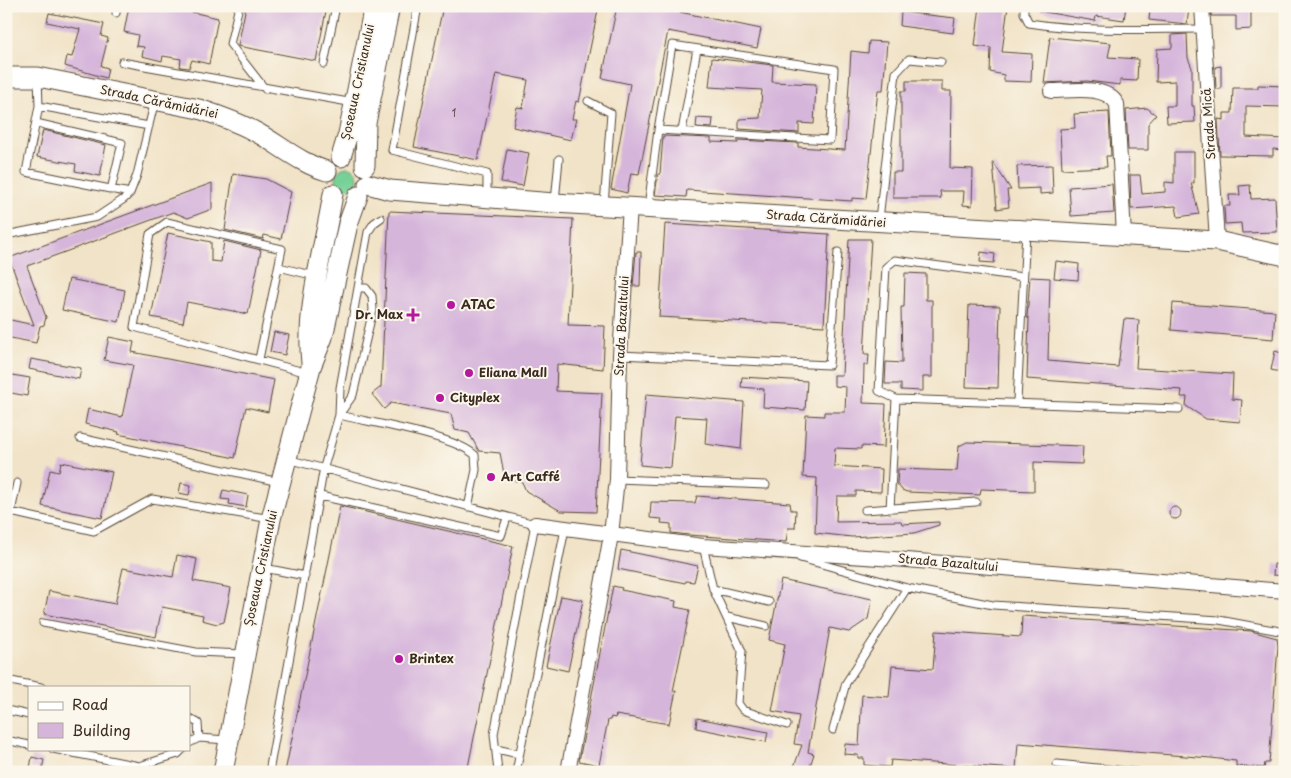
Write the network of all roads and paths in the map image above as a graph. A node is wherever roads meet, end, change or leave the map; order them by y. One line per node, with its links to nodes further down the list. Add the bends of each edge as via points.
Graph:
1 (238, 6): 16 (lane, via 230,44)
2 (336, 6): 13 (lane)
3 (374, 6): 20 (street, Șoseaua Cristianului)
4 (390, 6): 29 (street, Șoseaua Cristianului, via 366,122)
5 (418, 6): 33 (lane, via 392,150 487,174)
6 (1024, 6): 8 (lane, via 1029,23 1050,26)
7 (1202, 6): 8 (street, Strada Mică)
8 (1202, 29): 42 (street, Strada Mică)
9 (697, 49): 24 (lane, via 672,45); 25 (lane); 25 (lane, via 834,69 830,140)
10 (6, 62): 15 (street, Strada Cărămidăriei)
11 (122, 62): 16 (lane)
12 (941, 62): 38 (lane, via 909,59 896,73)
13 (324, 64)
14 (6, 77): 15 (street, Strada Cărămidăriei)
15 (38, 77): 18 (street, Strada Cărămidăriei); 21 (lane)
16 (265, 89): 20 (lane)
17 (1051, 91): 41 (street, via 1101,92 1117,104)
18 (155, 100): 23 (lane); 28 (street, Strada Cărămidăriei, via 223,116 253,130 304,162)
19 (588, 100): 35 (lane, via 611,113)
20 (354, 103): 26 (street, Șoseaua Cristianului)
21 (39, 106): 22 (lane); 23 (lane)
22 (36, 123): 30 (lane, via 122,143); 30 (lane, via 26,172)
23 (148, 126): 31 (lane, via 137,176)
24 (658, 130): 25 (lane); 36 (lane)
25 (682, 131)
26 (341, 157): 28 (street, via 333,161); 29 (street, via 352,156)
27 (559, 159): 34 (lane)
28 (327, 171): 32 (street, via 326,182)
29 (364, 182): 32 (street, via 345,199); 33 (street, Strada Cărămidăriei, via 390,190); 51 (street, Șoseaua Cristianului, via 348,224 323,337)
30 (111, 190): 31 (lane)
31 (130, 192): 40 (lane, via 97,217)
32 (333, 194): 46 (street, Șoseaua Cristianului)
33 (487, 198): 34 (street, Strada Cărămidăriei)
34 (554, 203): 35 (street, Strada Cărămidăriei)
35 (604, 205): 36 (street, Strada Cărămidăriei)
36 (639, 207): 38 (street, Strada Cărămidăriei); 49 (street, Strada Bazaltului)
37 (381, 218): 48 (lane, via 368,232)
38 (879, 222): 39 (street, Strada Cărămidăriei)
39 (1026, 232): 41 (street, Strada Cărămidăriei); 47 (lane)
40 (6, 235)
41 (1124, 236): 42 (street, Strada Cărămidăriei)
42 (1217, 241): 44 (street, Strada Cărămidăriei)
43 (838, 252): 49 (lane, via 829,365)
44 (1285, 256)
45 (279, 266): 46 (lane); 50 (lane); 50 (lane, via 282,249 167,222 150,234 134,327)
46 (317, 276): 51 (street, Șoseaua Cristianului, via 308,336)
47 (1023, 277): 52 (lane, via 895,260 886,267 878,391); 53 (lane)
48 (358, 288): 55 (lane, via 340,388); 55 (lane, via 366,288 372,296 373,310 353,395)
49 (620, 355): 59 (street, Strada Bazaltului)
50 (259, 359): 51 (lane)
51 (311, 370): 57 (street, Șoseaua Cristianului)
52 (896, 399): 53 (lane); 66 (lane)
53 (1017, 401): 54 (lane)
54 (1179, 409)
55 (339, 415): 58 (lane); 65 (lane, via 466,447 475,455 476,470)
56 (80, 438): 60 (lane)
57 (287, 459): 58 (lane); 60 (street, Șoseaua Cristianului)
58 (324, 467): 63 (lane); 65 (lane)
59 (617, 479): 62 (lane); 72 (street, Strada Bazaltului)
60 (280, 482): 69 (street, Șoseaua Cristianului)
61 (17, 483): 69 (lane, via 11,512 94,531 152,499)
62 (766, 485)
63 (320, 496): 68 (lane, via 501,536); 76 (lane)
64 (976, 502): 66 (lane)
65 (468, 507): 68 (lane)
66 (890, 509): 67 (lane)
67 (865, 510)
68 (507, 518): 70 (lane)
69 (271, 519): 75 (street, Șoseaua Cristianului)
70 (535, 524): 71 (street, Strada Bazaltului); 98 (lane, via 494,734)
71 (565, 529): 72 (street, Strada Bazaltului); 101 (lane)
72 (611, 536): 73 (street, Strada Bazaltului); 107 (street, Strada Bazaltului)
73 (703, 546): 74 (street, Strada Bazaltului); 77 (lane)
74 (778, 551): 78 (lane); 79 (street, Strada Bazaltului)
75 (261, 568): 76 (lane); 85 (street, Șoseaua Cristianului)
76 (305, 576): 104 (lane)
77 (713, 588): 80 (lane); 81 (lane)
78 (907, 588): 84 (lane, via 993,605 1219,620); 92 (lane, via 846,683)
79 (1285, 592)
80 (768, 602)
81 (727, 617): 83 (lane); 91 (lane, via 742,651 738,703 743,710)
82 (43, 623): 85 (lane, via 196,652)
83 (766, 626)
84 (1285, 632)
85 (244, 654): 95 (street, Șoseaua Cristianului)
86 (6, 680): 87 (lane)
87 (37, 686)
88 (6, 710): 89 (lane)
89 (28, 715)
90 (190, 719): 93 (lane, via 198,723)
91 (787, 725)
92 (833, 730)
93 (199, 738): 95 (lane); 96 (lane)
94 (6, 740): 97 (lane)
95 (228, 740): 103 (street, Șoseaua Cristianului)
96 (190, 742)
97 (28, 744)
98 (496, 749): 101 (lane); 105 (lane)
99 (58, 750): 100 (lane, via 139,766 178,754)
100 (181, 750)
101 (520, 754): 106 (lane)
102 (1057, 764): 108 (lane)
103 (222, 772)
104 (268, 772)
105 (498, 772)
106 (516, 772)
107 (568, 772)
108 (1136, 772)

